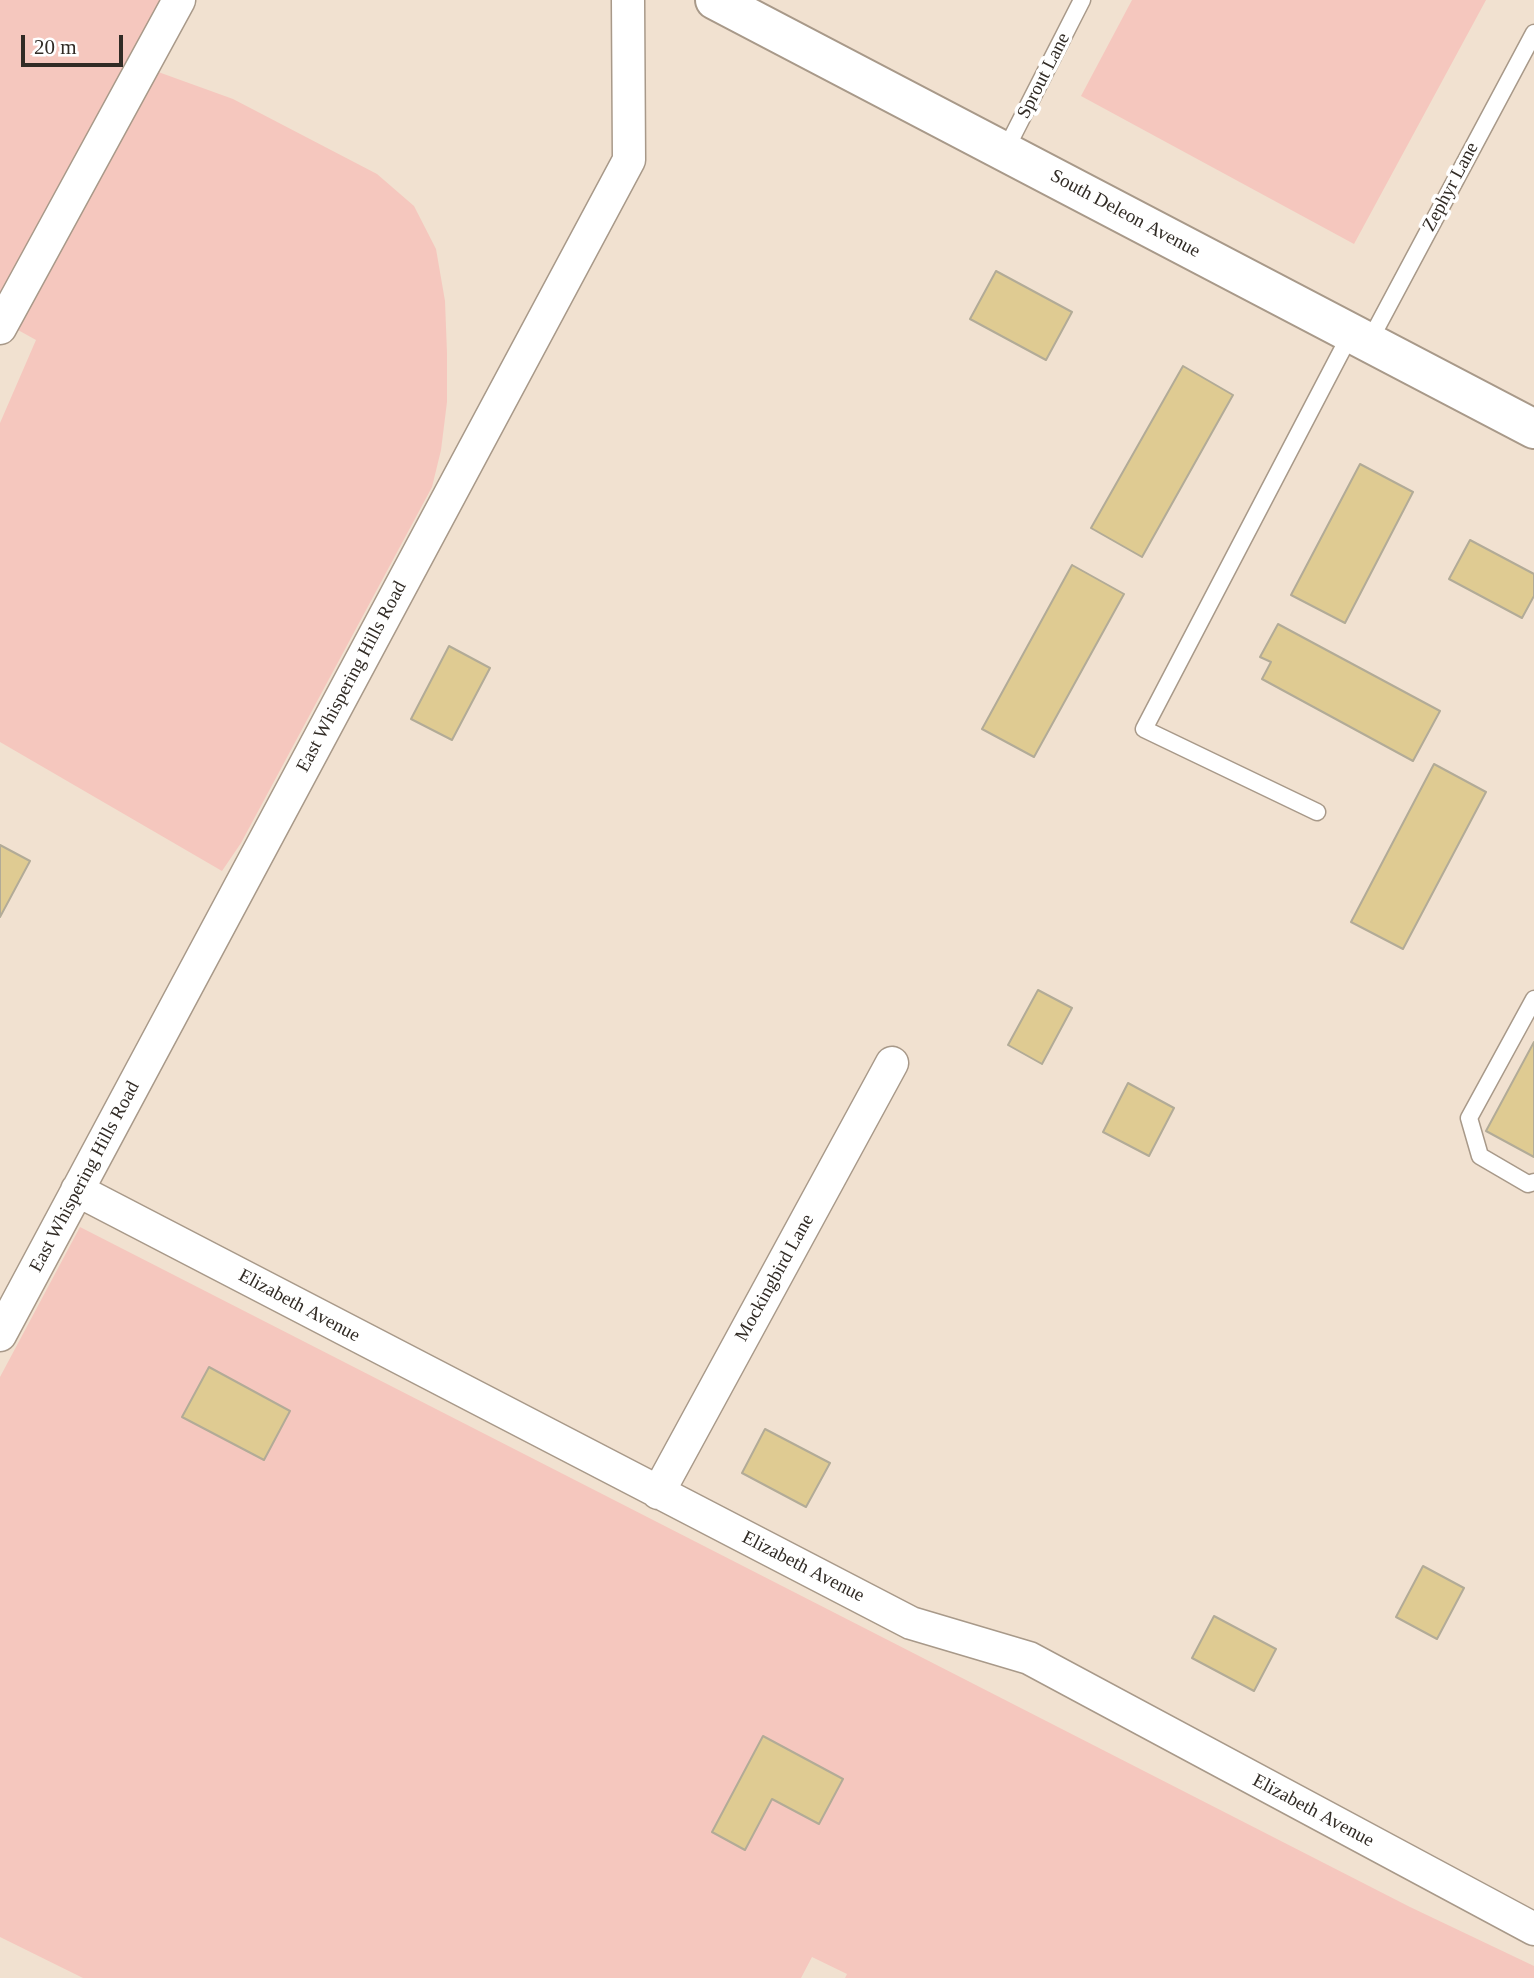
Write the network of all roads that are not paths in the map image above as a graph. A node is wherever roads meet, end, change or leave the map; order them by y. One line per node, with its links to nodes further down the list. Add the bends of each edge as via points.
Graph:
1 (179, 0): 7 (street)
2 (628, 0): 14 (street, East Whispering Hills Road, via 629,160)
3 (715, 0): 6 (street, South Deleon Avenue)
4 (1083, 0): 6 (lane, Sprout Lane)
5 (1534, 33): 8 (lane, Zephyr Lane)
6 (1005, 151): 8 (street, South Deleon Avenue)
7 (0, 328)
8 (1360, 337): 9 (street, South Deleon Avenue); 10 (lane, Zephyr Lane, via 1144,729)
9 (1534, 429)
10 (1317, 812)
11 (1534, 999): 13 (lane, via 1469,1118 1480,1156 1528,1184)
12 (892, 1063): 16 (street, Mockingbird Lane)
13 (1534, 1182)
14 (77, 1190): 15 (street, East Whispering Hills Road); 16 (street, Elizabeth Avenue)
15 (0, 1335)
16 (657, 1493): 17 (street, Elizabeth Avenue, via 911,1623 1029,1658)
17 (1534, 1929)

